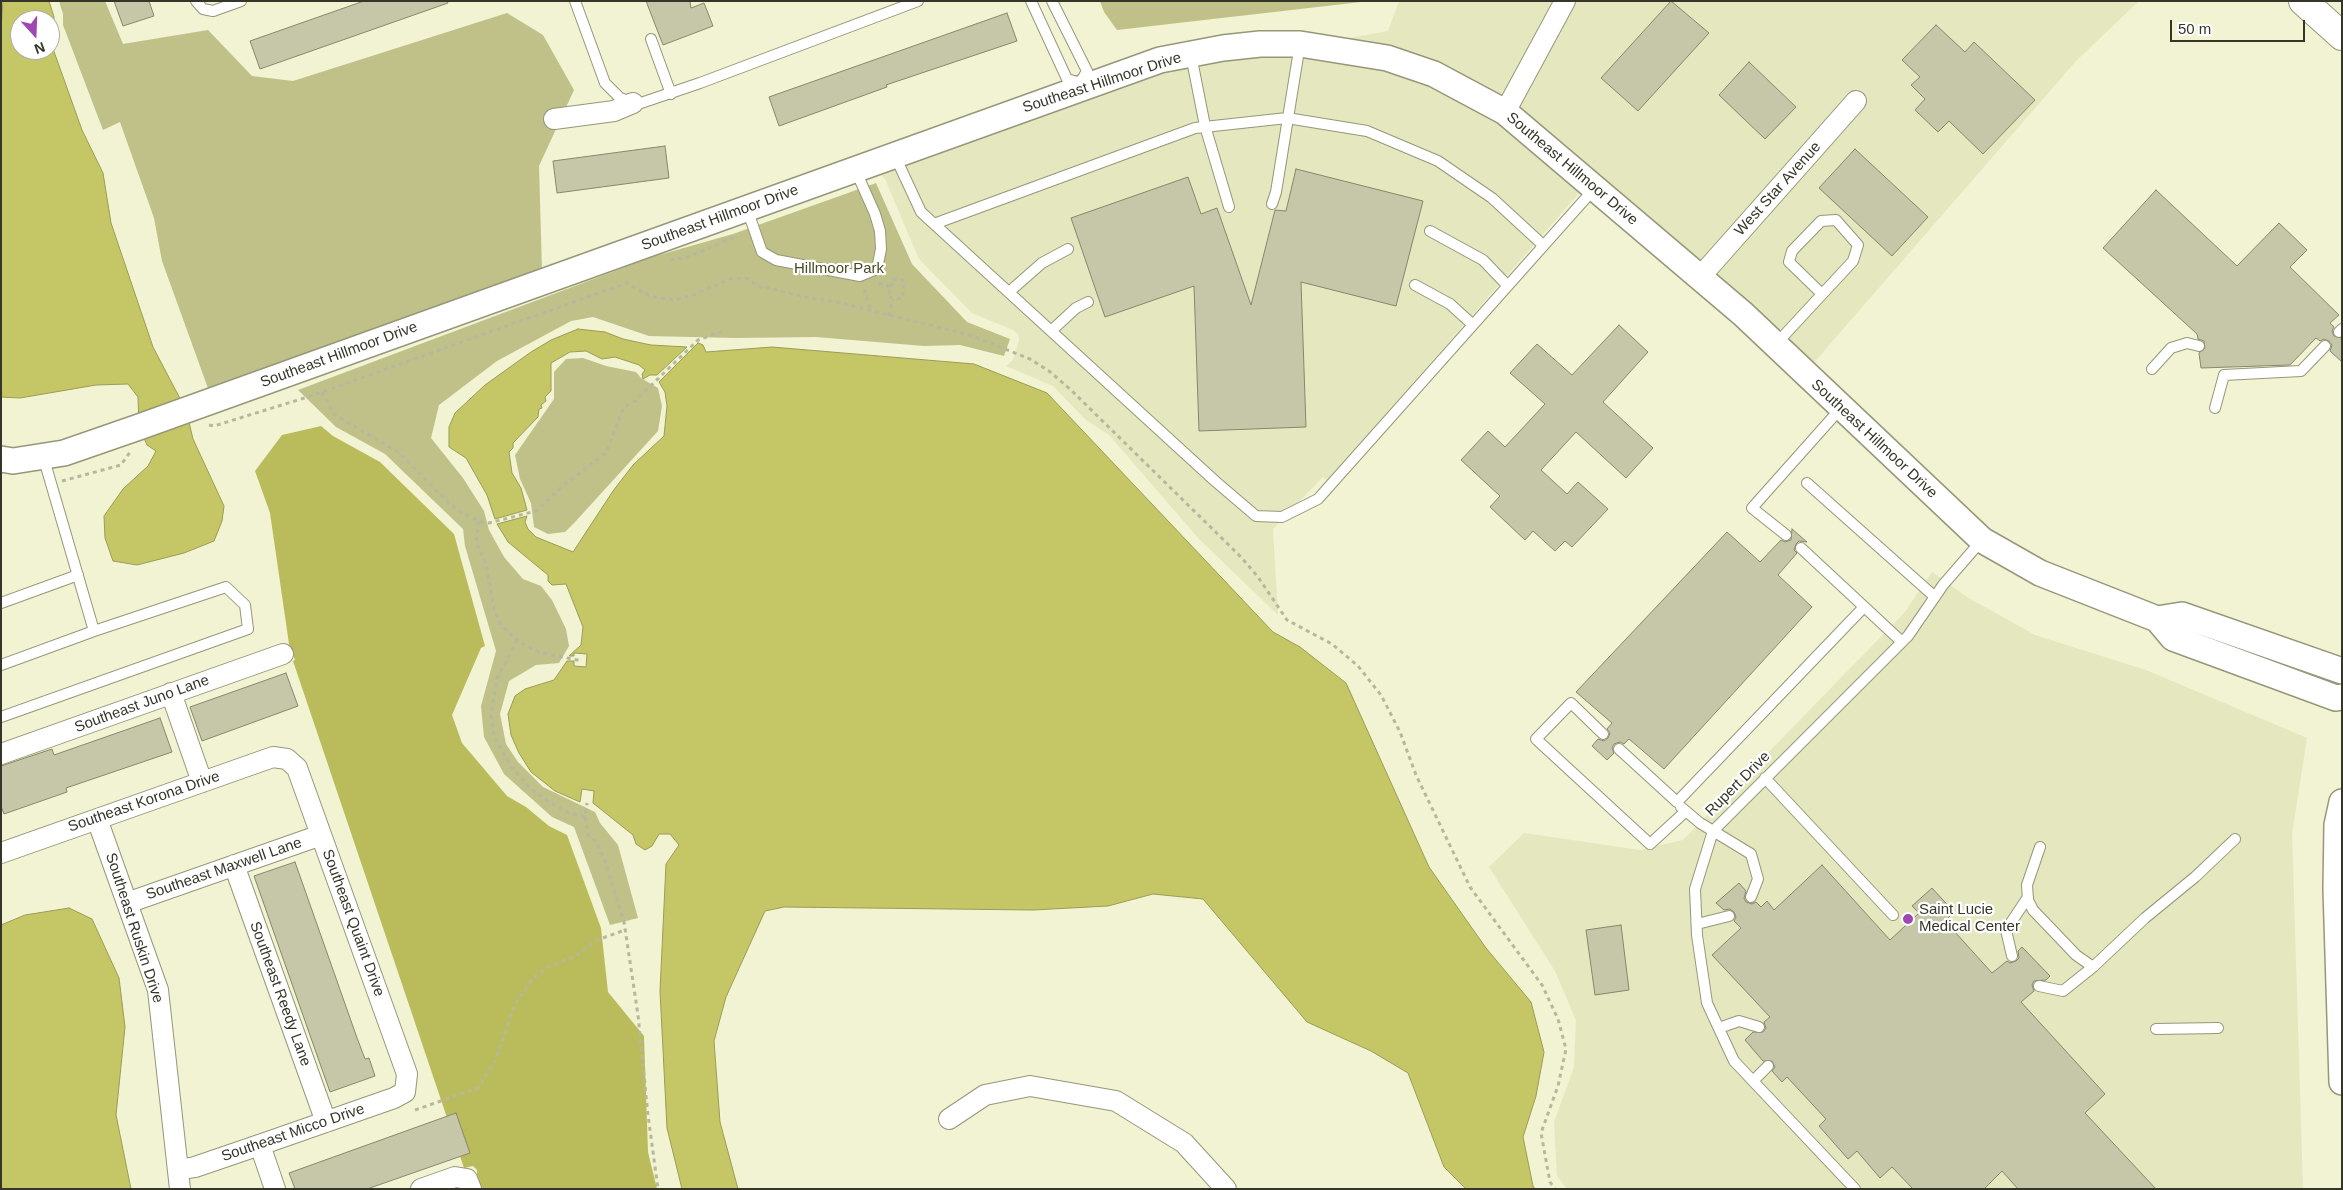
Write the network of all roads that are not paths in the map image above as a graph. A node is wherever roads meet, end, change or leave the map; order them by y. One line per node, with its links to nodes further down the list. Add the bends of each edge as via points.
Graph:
1 (196, 1): 2 (lane, via 203,9 213,11)
2 (241, 1)
3 (575, 1): 16 (lane, via 605,83 620,98)
4 (918, 1): 14 (lane)
5 (1031, 1): 13 (lane, via 1067,79)
6 (1052, 1): 13 (lane, via 1087,72)
7 (1565, 1): 17 (street)
8 (2303, 1): 9 (main road)
9 (2342, 36)
10 (651, 39): 14 (lane)
11 (1300, 44): 12 (street, Southeast Hillmoor Drive, via 1260,44); 17 (street, Southeast Hillmoor Drive, via 1387,58 1434,74); 18 (lane)
12 (1191, 54): 13 (street, Southeast Hillmoor Drive, via 1160,60); 20 (lane)
13 (1081, 86): 21 (street, Southeast Hillmoor Drive)
14 (671, 94): 16 (lane, via 644,103)
15 (1856, 101): 31 (street, West Star Avenue)
16 (633, 103): 19 (street, via 614,111)
17 (1505, 112): 23 (street, Southeast Hillmoor Drive)
18 (1287, 118): 20 (lane); 24 (lane); 29 (lane, via 1367,130 1438,161 1492,198)
19 (554, 119)
20 (1205, 126): 25 (lane); 27 (lane)
21 (895, 155): 22 (street, Southeast Hillmoor Drive); 27 (lane, via 921,212)
22 (855, 169): 26 (street, Southeast Hillmoor Drive); 26 (lane, via 875,214 881,249 877,269 860,276 776,260 762,252)
23 (1595, 188): 29 (lane); 31 (street, Southeast Hillmoor Drive)
24 (1272, 204)
25 (1229, 206)
26 (747, 208): 45 (street, Southeast Hillmoor Drive, via 135,439)
27 (934, 224): 34 (lane)
28 (1430, 231): 33 (lane, via 1482,260)
29 (1543, 245): 33 (lane)
30 (1068, 249): 34 (lane, via 1042,264)
31 (1700, 277): 39 (street, Southeast Hillmoor Drive)
32 (1415, 285): 37 (lane, via 1450,304)
33 (1507, 285): 37 (lane)
34 (1009, 292): 38 (lane)
35 (1822, 294): 35 (lane, via 1853,261 1858,245 1836,220 1821,221 1792,252 1789,262); 39 (lane)
36 (1088, 302): 38 (lane, via 1076,308)
37 (1472, 324): 38 (lane, via 1318,498 1282,517 1256,516)
38 (1051, 331)
39 (1775, 344): 43 (street, Southeast Hillmoor Drive)
40 (2199, 346): 42 (lane, via 2187,343 2171,348)
41 (2325, 346): 44 (lane, via 2301,371 2222,371)
42 (2152, 369)
43 (1841, 408): 48 (lane, via 1752,508); 49 (street, Southeast Hillmoor Drive)
44 (2215, 408)
45 (43, 456): 46 (street, Southeast Hillmoor Drive, via 13,461); 51 (lane)
46 (1, 459)
47 (1806, 483): 52 (lane)
48 (1786, 535)
49 (1982, 540): 52 (lane, Rupert Drive); 55 (street, Southeast Hillmoor Drive, via 2040,573)
50 (1801, 548): 54 (lane)
51 (78, 575): 53 (lane); 56 (lane)
52 (1935, 597): 57 (lane, Rupert Drive)
53 (1, 603)
54 (1864, 607): 57 (lane); 70 (lane)
55 (2157, 619): 60 (street, via 2182,614); 62 (street, Southeast Hillmoor Drive, via 2173,638 2336,698)
56 (94, 631): 59 (lane); 63 (lane, via 226,587 245,605 248,629)
57 (1902, 642): 68 (lane, Rupert Drive)
58 (283, 654): 61 (street, Southeast Juno Lane)
59 (1, 665)
60 (2342, 672)
61 (171, 694): 66 (street, Southeast Juno Lane); 69 (street)
62 (2342, 697)
63 (1, 717)
64 (1603, 734): 72 (lane, via 1571,703 1536,739 1650,844)
65 (1619, 749): 70 (lane)
66 (1, 754)
67 (287, 759): 69 (street, Southeast Korona Drive, via 273,757); 75 (street, Southeast Quaint Drive, via 297,768)
68 (1765, 778): 74 (lane, Rupert Drive); 83 (lane)
69 (202, 782): 73 (street, Southeast Korona Drive)
70 (1677, 802): 72 (lane)
71 (2342, 802): 95 (street, via 2336,889)
72 (1686, 811): 74 (lane)
73 (98, 819): 78 (street, Southeast Korona Drive); 82 (street, Southeast Ruskin Drive)
74 (1713, 831): 80 (lane, via 1751,854 1758,879); 85 (lane, Rupert Drive, via 1695,889)
75 (321, 834): 79 (street, Southeast Maxwell Lane); 96 (street, Southeast Quaint Drive, via 407,1074)
76 (2235, 839): 87 (lane)
77 (2040, 847): 81 (lane, via 2027,884)
78 (1, 853)
79 (234, 865): 82 (street, Southeast Maxwell Lane); 98 (street, Southeast Reedy Lane)
80 (1751, 897)
81 (2028, 897): 86 (lane, via 2006,930); 87 (lane, via 2033,910 2076,955)
82 (127, 903): 100 (street, Southeast Ruskin Drive, via 158,990)
83 (1893, 915)
84 (1729, 916): 85 (lane)
85 (1697, 924): 90 (lane, Rupert Drive, via 1707,1003)
86 (2012, 956)
87 (2093, 967): 88 (lane, via 2063,990)
88 (2039, 986)
89 (1759, 1027): 90 (lane, via 1739,1022)
90 (1718, 1028): 94 (lane, Rupert Drive, via 1734,1061)
91 (2218, 1028): 92 (lane)
92 (2156, 1029)
93 (1768, 1066): 94 (lane)
94 (1753, 1081): 105 (lane, Rupert Drive)
95 (2342, 1082)
96 (406, 1092): 98 (street, Southeast Micco Drive)
97 (948, 1119): 104 (street, via 985,1095 1030,1086 1116,1101 1184,1143)
98 (326, 1122): 99 (street, Southeast Micco Drive)
99 (260, 1145): 100 (street, Southeast Micco Drive, via 195,1167); 102 (street)
100 (180, 1179)
101 (469, 1184): 103 (street, via 455,1177)
102 (275, 1189)
103 (421, 1189)
104 (1226, 1189)
105 (1856, 1189)

